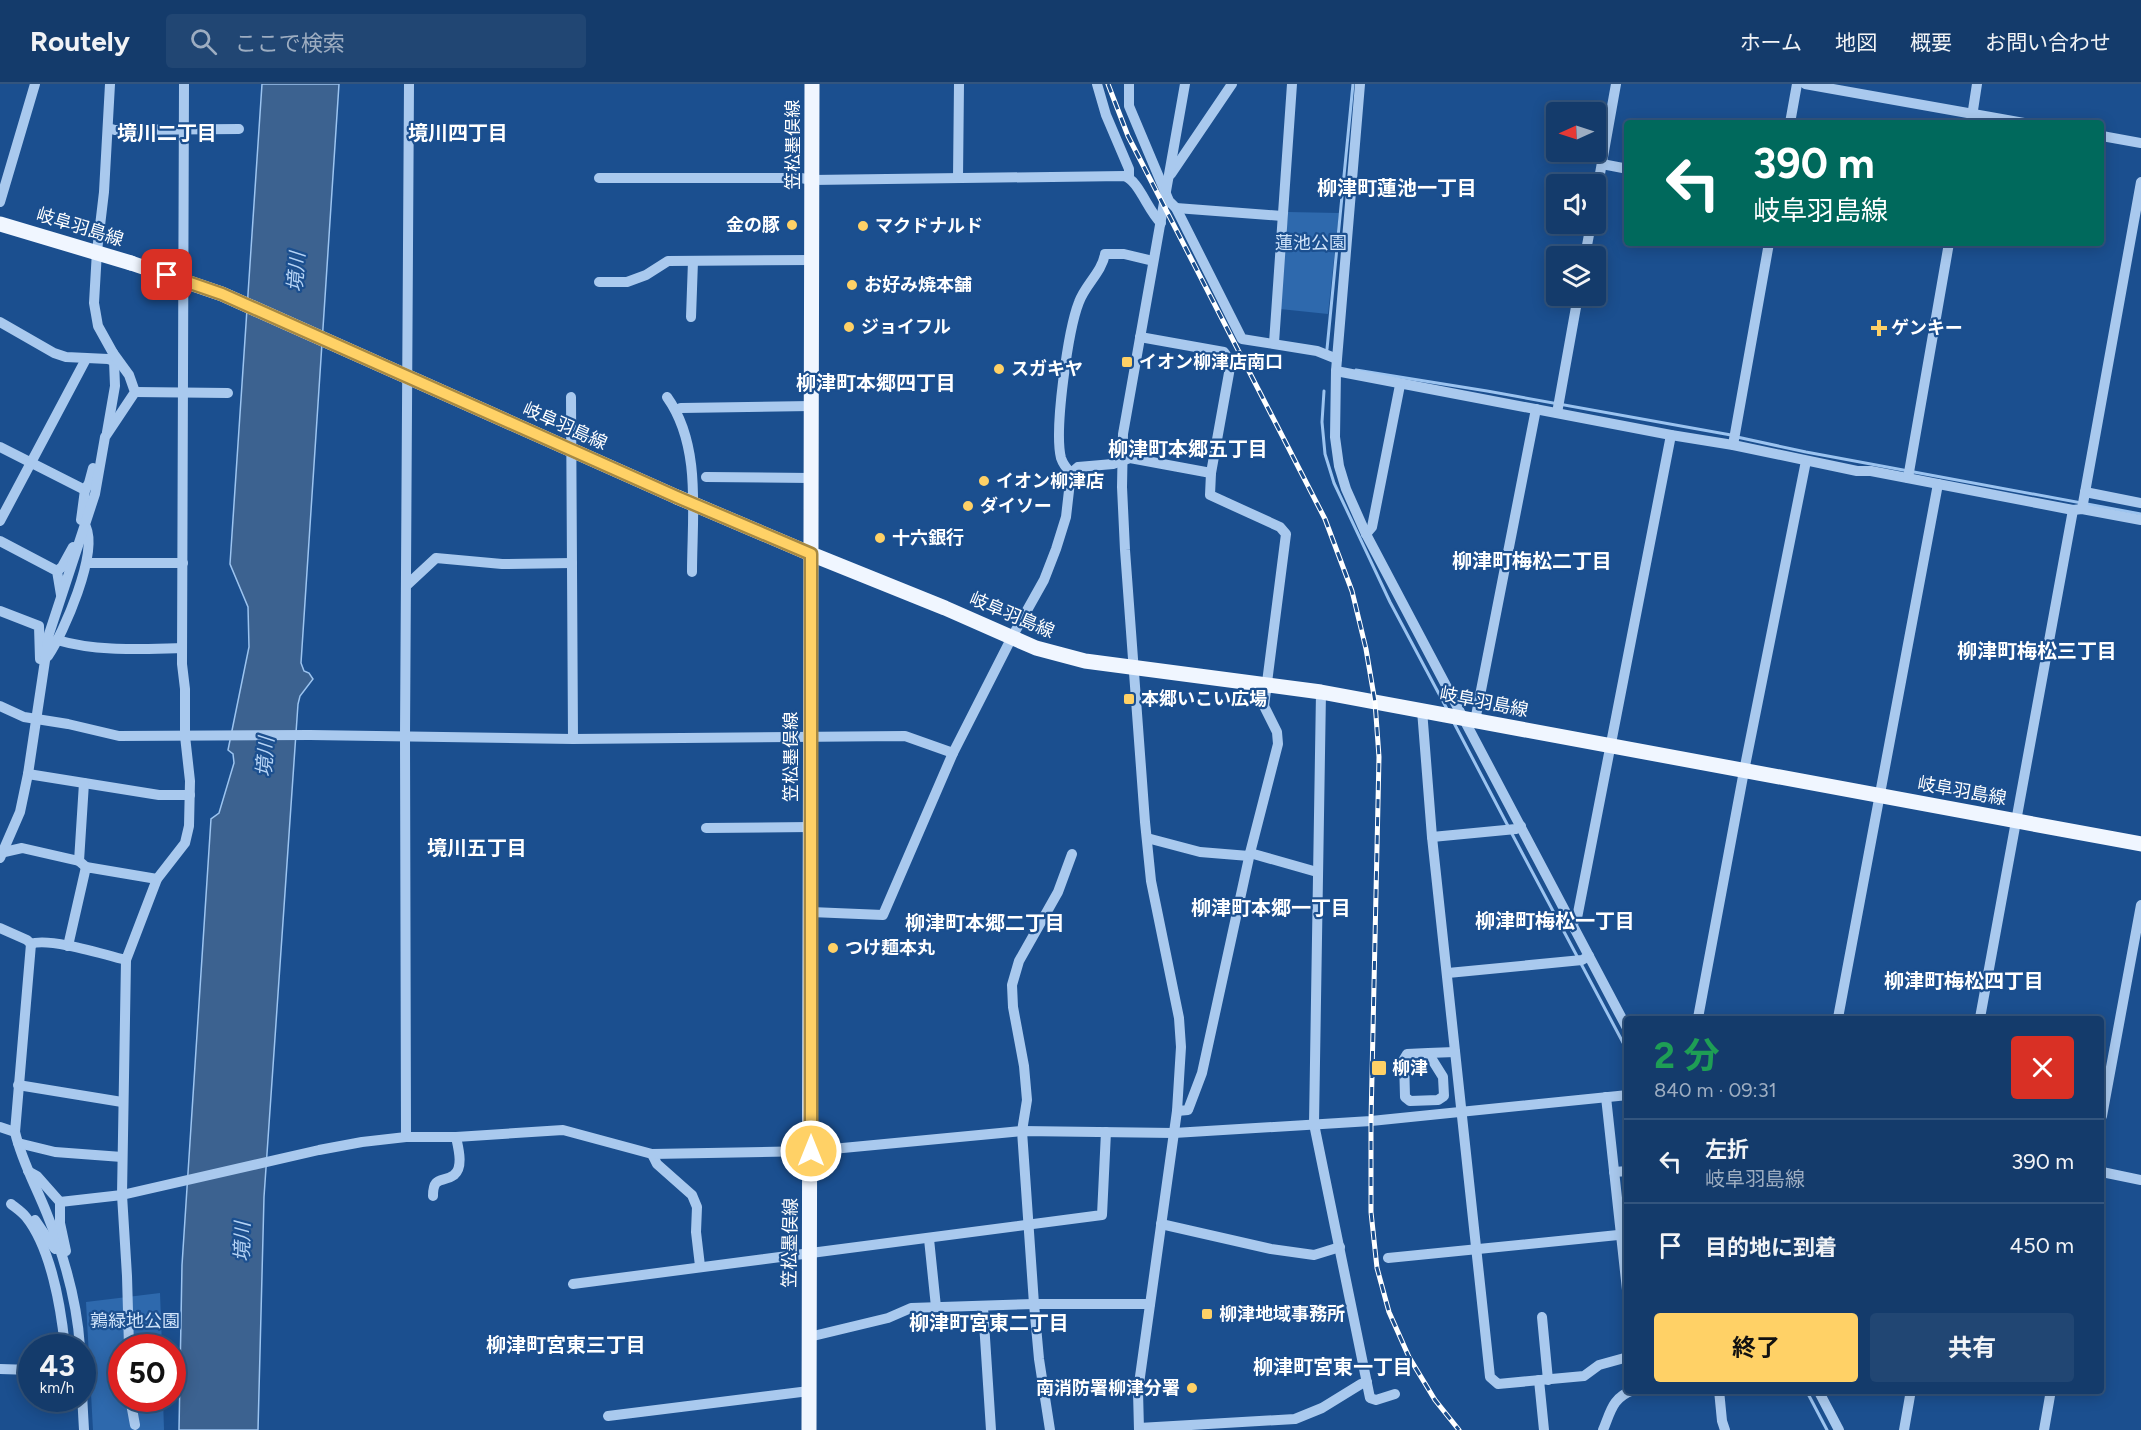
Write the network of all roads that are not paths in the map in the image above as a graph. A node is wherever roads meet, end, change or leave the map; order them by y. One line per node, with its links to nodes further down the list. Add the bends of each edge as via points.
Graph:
1 (35, 84): 35 (street)
2 (110, 84): 20 (street)
3 (184, 84): 22 (street)
4 (409, 84): 95 (street)
5 (812, 84): 32 (main road, 笠松墨俣線)
6 (959, 84): 31 (street)
7 (1096, 84): 29 (street)
8 (1129, 84): 34 (street, via 1129,106)
9 (1185, 84): 28 (street)
10 (1232, 84): 28 (street)
11 (1292, 84): 37 (street)
12 (1360, 84): 54 (street)
13 (1616, 84): 25 (street)
14 (1797, 84): 18 (street)
15 (1805, 84): 17 (street)
16 (1977, 84): 17 (street)
17 (1971, 118): 19 (street)
18 (1791, 120)
19 (1992, 120)
20 (108, 128): 22 (street); 42 (street)
21 (239, 129): 22 (street)
22 (184, 130): 58 (street)
23 (2104, 136): 24 (street)
24 (2141, 143)
25 (1602, 164): 26 (street); 27 (street)
26 (1624, 168)
27 (1600, 174)
28 (1169, 176): 34 (street)
29 (1129, 177): 31 (street); 38 (street)
30 (599, 178): 32 (street)
31 (958, 178): 32 (street)
32 (812, 180): 43 (main road, 笠松墨俣線)
33 (2141, 182): 80 (street)
34 (1166, 191): 36 (street); 38 (street)
35 (0, 202)
36 (1176, 208): 37 (street); 51 (street, via 1242,339)
37 (1282, 216): 51 (street)
38 (1161, 223): 45 (street)
39 (0, 224): 42 (main road, 岐阜羽島線)
40 (1768, 246): 68 (street)
41 (1948, 246): 77 (street)
42 (97, 251): 52 (street, via 94,303 98,326); 81 (main road, 岐阜羽島線, bridge, via 222,294)
43 (812, 260): 44 (street); 62 (main road, 笠松墨俣線)
44 (693, 261): 46 (street, via 668,261 627,282); 48 (street)
45 (1154, 261): 50 (street); 73 (street, via 1105,254 1104,262 1079,300 1059,422 1061,458)
46 (599, 282)
47 (1576, 306): 65 (street)
48 (691, 316)
49 (0, 322): 53 (street, via 54,353)
50 (1140, 337): 71 (street, via 1123,434); 74 (street, via 1224,352 1231,362)
51 (1274, 343): 54 (street)
52 (114, 357): 53 (street); 57 (street, via 129,375); 67 (street, via 115,386)
53 (86, 359): 72 (street)
54 (1337, 359): 55 (street)
55 (1335, 371): 56 (street); 87 (street, via 1335,437 1340,466)
56 (1400, 385): 63 (street); 87 (street, via 1372,527)
57 (135, 392): 58 (street); 67 (street)
58 (183, 392): 59 (street); 91 (street)
59 (228, 393)
60 (571, 397): 92 (street)
61 (667, 397): 64 (street)
62 (811, 406): 64 (street); 76 (main road, 笠松墨俣線)
63 (1536, 409): 65 (street); 109 (street)
64 (676, 410): 81 (street, via 691,464)
65 (1557, 413): 66 (street)
66 (1671, 435): 68 (street); 114 (street)
67 (105, 437): 79 (street); 86 (street)
68 (1733, 445): 70 (street)
69 (0, 447): 72 (street)
70 (1806, 461): 77 (street); 116 (street)
71 (1122, 462): 73 (street, via 1078,467); 74 (street, via 1130,458); 102 (street)
72 (30, 463): 79 (street); 84 (street)
73 (1071, 473): 98 (street, via 1066,517 1056,549 1044,580)
74 (1211, 473): 104 (street, via 1210,495 1280,527 1286,534)
75 (706, 477): 76 (street)
76 (811, 478): 89 (main road, 笠松墨俣線)
77 (1908, 478): 78 (street)
78 (1938, 484): 83 (street); 120 (street)
79 (85, 490): 86 (street, via 81,525)
80 (2085, 492): 82 (street); 83 (street)
81 (692, 503): 89 (main road, 岐阜羽島線); 94 (street)
82 (2141, 503)
83 (2077, 509): 85 (street); 121 (street)
84 (0, 520)
85 (2141, 520)
86 (84, 531): 90 (street, via 88,532); 93 (street); 96 (street)
87 (1366, 534): 109 (street)
88 (0, 541): 93 (street)
89 (811, 554): 98 (main road, 岐阜羽島線); 112 (main road, 笠松墨俣線)
90 (88, 562): 91 (street); 99 (street)
91 (183, 563): 100 (street)
92 (572, 563): 95 (street, via 502,564 436,558); 113 (street)
93 (57, 571): 96 (street)
94 (692, 572)
95 (407, 585): 111 (street)
96 (61, 596): 101 (street)
97 (0, 611): 103 (street, via 39,626)
98 (1012, 637): 102 (main road, 岐阜羽島線, via 1056,654); 115 (street)
99 (57, 640): 100 (street, via 100,649); 101 (street)
100 (182, 648): 110 (street)
101 (45, 657): 103 (street)
102 (1134, 667): 104 (main road, 岐阜羽島線); 126 (street)
103 (42, 674): 108 (street)
104 (1266, 683): 105 (main road, 岐阜羽島線); 130 (street, via 1264,706 1278,732 1278,744)
105 (1321, 692): 107 (main road, 岐阜羽島線); 132 (street)
106 (0, 706): 108 (street)
107 (1422, 710): 109 (main road, 岐阜羽島線); 125 (street)
108 (36, 719): 110 (street, via 119,736); 117 (street)
109 (1470, 719): 114 (main road, 岐阜羽島線); 122 (street)
110 (184, 736): 111 (street); 119 (street)
111 (405, 736): 113 (street); 161 (street)
112 (811, 736): 113 (street); 115 (street, via 905,736); 123 (main road, 笠松墨俣線)
113 (573, 739)
114 (1610, 746): 116 (main road, 岐阜羽島線); 136 (street, via 1577,918)
115 (953, 753): 135 (street, via 882,915)
116 (1744, 771): 120 (main road, 岐阜羽島線); 143 (street)
117 (28, 774): 118 (street); 128 (street, via 20,812)
118 (84, 783): 119 (street, via 159,795); 131 (street)
119 (190, 795): 133 (street, via 185,843)
120 (1880, 796): 121 (main road, 岐阜羽島線); 144 (street)
121 (2016, 821): 127 (main road, 岐阜羽島線); 145 (street)
122 (1521, 826): 125 (street); 136 (street)
123 (811, 827): 124 (street); 135 (main road, 笠松墨俣線)
124 (706, 828)
125 (1432, 837): 142 (street)
126 (1147, 838): 130 (street, via 1200,852); 154 (street, via 1151,881 1179,1018)
127 (2141, 844)
128 (0, 854): 131 (street, via 22,848)
129 (1072, 854): 158 (street, via 1058,892 1019,961 1012,985 1027,1100)
130 (1249, 854): 132 (street); 154 (street, via 1202,1073 1188,1110)
131 (82, 864): 133 (street); 139 (street)
132 (1317, 872): 156 (street)
133 (157, 879): 141 (street)
134 (2141, 905): 153 (street)
135 (811, 912): 164 (main road, 笠松墨俣線)
136 (1572, 924): 140 (street)
137 (0, 928): 138 (street)
138 (31, 944): 139 (street, via 37,941); 149 (street)
139 (68, 946): 141 (street)
140 (1589, 956): 142 (street, via 1582,960); 146 (street)
141 (126, 960): 152 (street)
142 (1448, 974): 147 (street)
143 (1698, 1016)
144 (1838, 1016)
145 (1980, 1016)
146 (1624, 1022)
147 (1455, 1052): 148 (street); 155 (street)
148 (1428, 1053): 148 (street, via 1443,1077 1444,1096 1438,1100 1410,1101 1405,1097 1404,1059 1407,1054)
149 (18, 1085): 152 (street); 163 (street)
150 (1624, 1095): 151 (street)
151 (1606, 1097): 155 (street); 169 (street)
152 (122, 1102): 166 (street)
153 (2104, 1105)
154 (1177, 1111): 160 (street)
155 (1461, 1112): 156 (street); 181 (street)
156 (1314, 1124): 160 (street); 180 (street)
157 (0, 1128): 163 (street)
158 (1022, 1131): 159 (street); 164 (street); 177 (street)
159 (1106, 1132): 160 (street); 177 (street, via 1102,1215)
160 (1174, 1132): 176 (street)
161 (406, 1137): 162 (street); 172 (street, via 362,1142)
162 (456, 1137): 165 (street, via 563,1130); 173 (street, via 458,1168 454,1175 437,1181)
163 (17, 1138): 166 (street, via 55,1152); 167 (street)
164 (811, 1151): 165 (street); 182 (main road, 笠松墨俣線)
165 (652, 1154): 185 (street, via 657,1164 692,1196 697,1207)
166 (122, 1157): 172 (street)
167 (27, 1170): 174 (street); 184 (street)
168 (1624, 1171): 169 (street)
169 (1614, 1172): 178 (street)
170 (2104, 1172): 171 (street)
171 (2141, 1180)
172 (122, 1195): 174 (street); 194 (street)
173 (433, 1196)
174 (60, 1202): 184 (street, via 66,1254)
175 (6, 1203): 184 (street, via 27,1209); 192 (street, via 25,1216 38,1238 61,1311)
176 (1161, 1224): 180 (street, via 1314,1256); 188 (street)
177 (1029, 1226): 179 (street); 187 (street)
178 (1624, 1235): 181 (street)
179 (929, 1239): 182 (street); 189 (street)
180 (1340, 1247): 200 (street)
181 (1476, 1250): 183 (street); 199 (street, via 1490,1377 1498,1384)
182 (810, 1254): 185 (street); 195 (main road, 笠松墨俣線)
183 (1388, 1258)
184 (62, 1259): 193 (street)
185 (700, 1266): 186 (street)
186 (573, 1284)
187 (1034, 1304): 188 (street); 190 (street); 217 (street)
188 (1150, 1304): 213 (street, via 1138,1391)
189 (936, 1307): 190 (street); 195 (street, via 911,1308 888,1318)
190 (983, 1307): 216 (street)
191 (1542, 1317): 199 (street)
192 (64, 1334)
193 (79, 1334)
194 (129, 1334)
195 (809, 1337): 201 (main road, 笠松墨俣線)
196 (1624, 1359): 199 (street, via 1599,1365 1584,1376)
197 (0, 1369): 198 (street)
198 (18, 1370)
199 (1544, 1380): 218 (street)
200 (1367, 1382): 202 (street, via 1370,1398); 212 (street, via 1295,1419)
201 (809, 1391): 210 (street); 215 (main road, 笠松墨俣線)
202 (1395, 1394)
203 (1624, 1394): 219 (street, via 1615,1401)
204 (1719, 1394): 220 (street)
205 (1820, 1394): 221 (street)
206 (1910, 1394): 222 (street)
207 (2050, 1394): 223 (street)
208 (83, 1412): 214 (street)
209 (133, 1412): 211 (street)
210 (608, 1416)
211 (135, 1425)
212 (1245, 1426): 213 (street)
213 (1139, 1429)
214 (84, 1430)
215 (809, 1430)
216 (991, 1430)
217 (1050, 1430)
218 (1545, 1430)
219 (1603, 1430)
220 (1725, 1430)
221 (1839, 1430)
222 (1904, 1430)
223 (2044, 1430)

